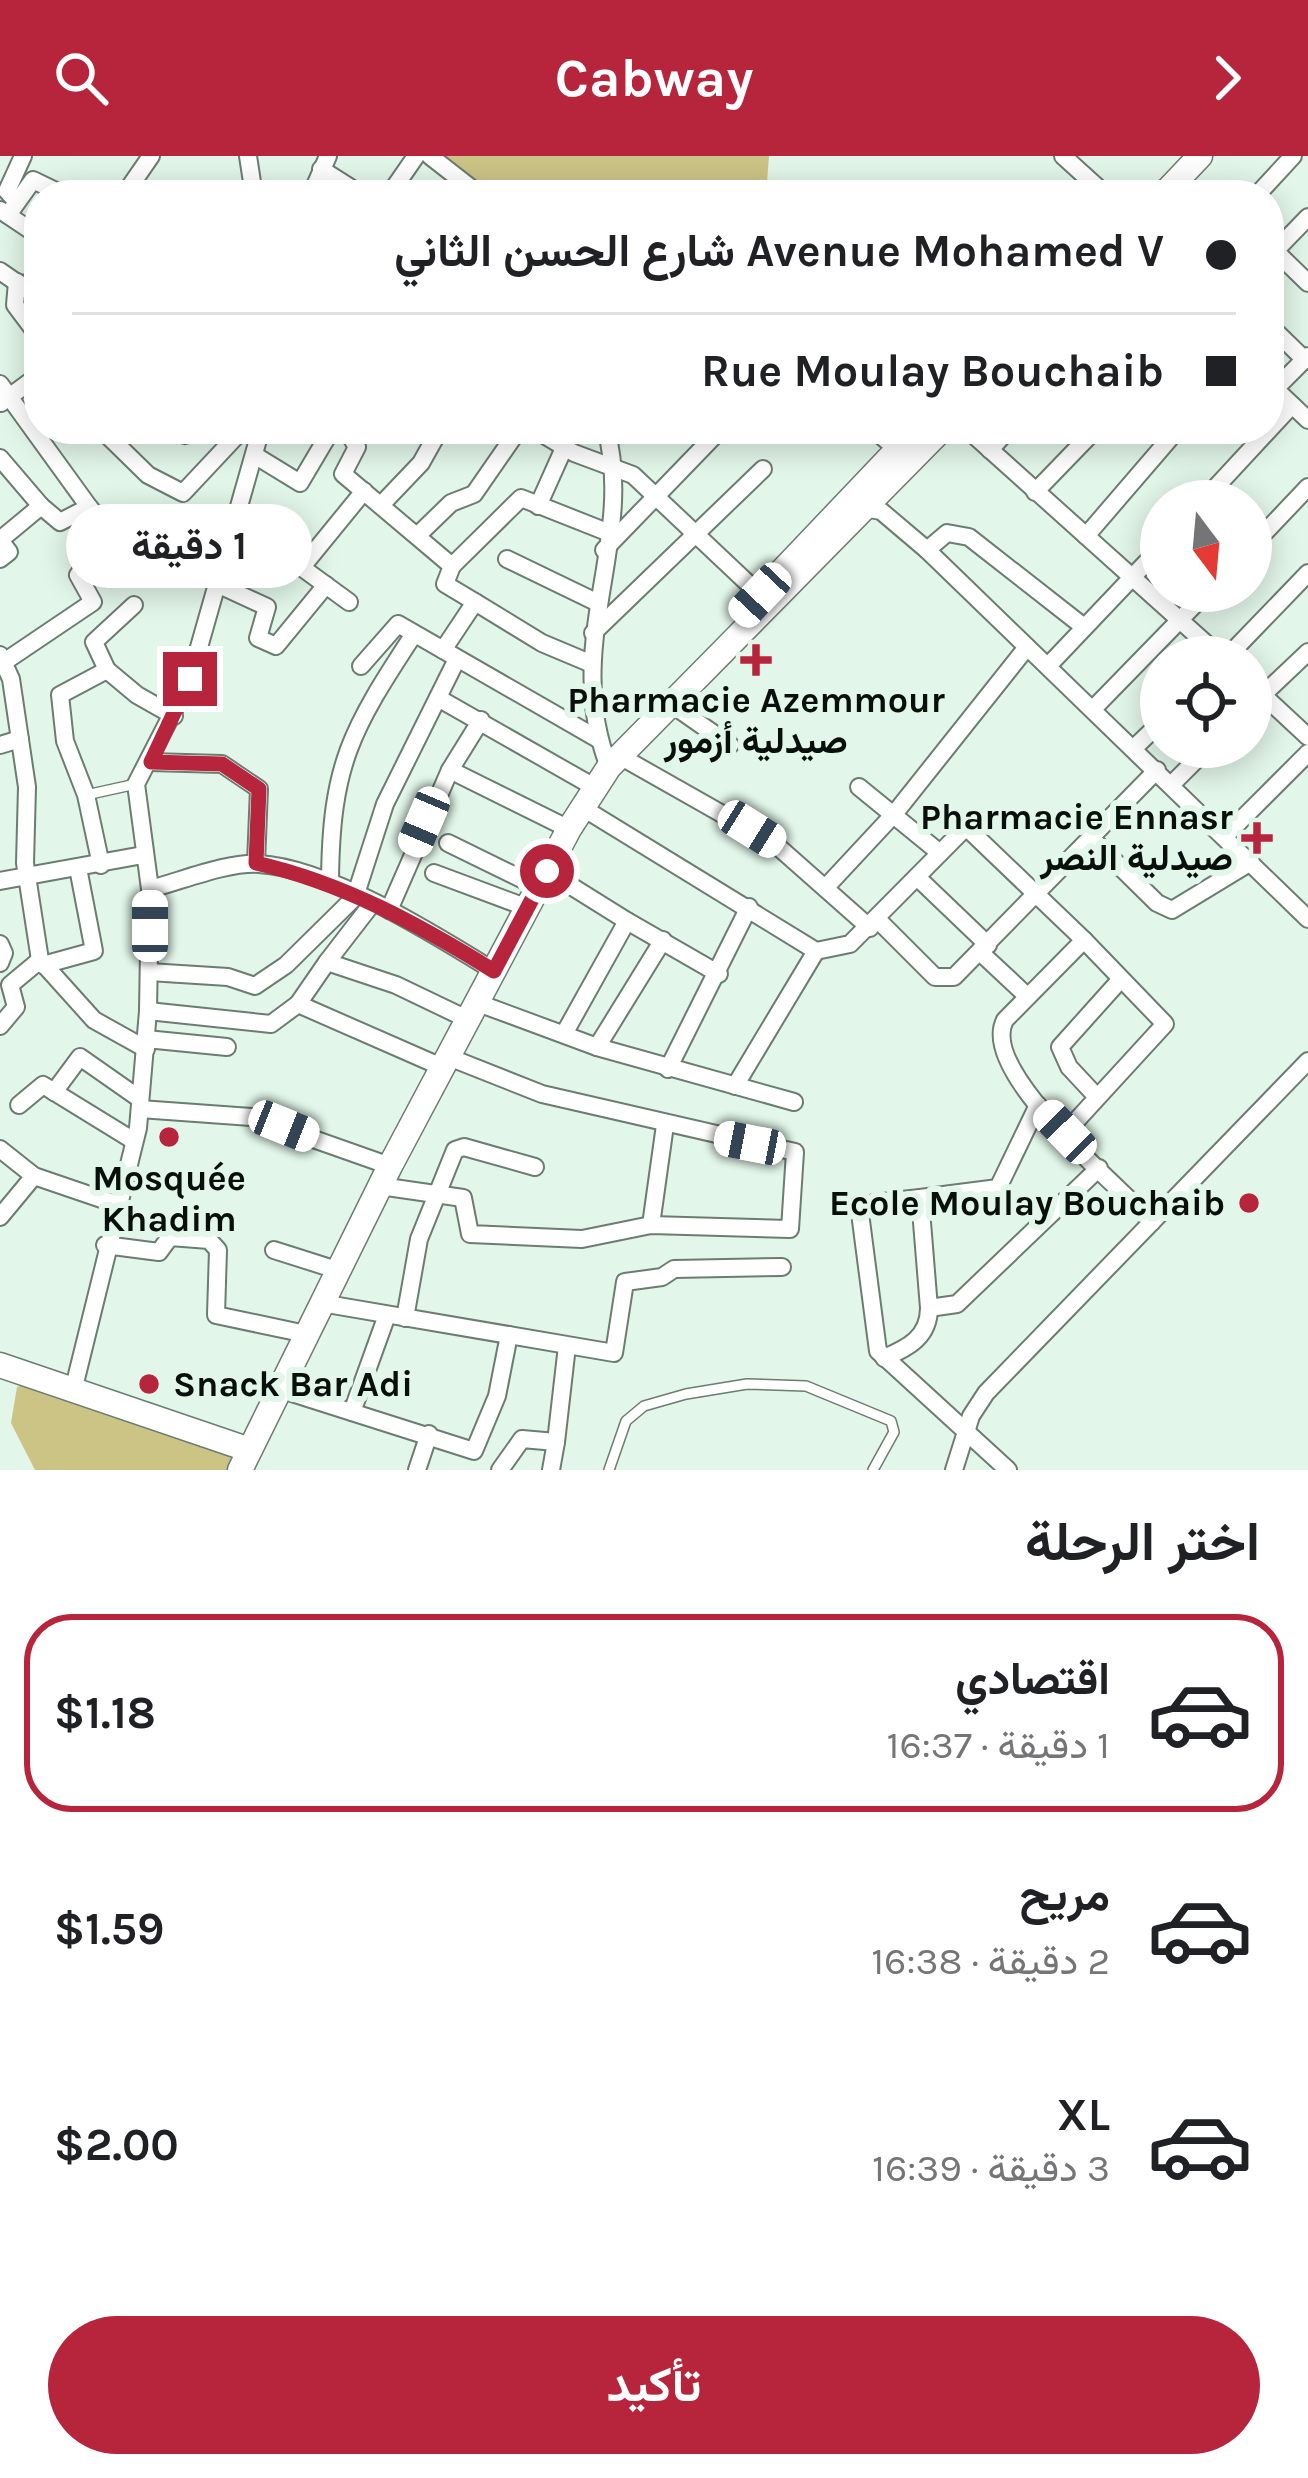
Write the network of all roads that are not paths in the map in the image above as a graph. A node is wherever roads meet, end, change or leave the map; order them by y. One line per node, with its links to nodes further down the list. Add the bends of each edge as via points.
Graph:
1 (23, 156): 12 (street)
2 (430, 156): 7 (street)
3 (1063, 156): 8 (street)
4 (1185, 156): 9 (main road)
5 (1200, 156): 10 (main road)
6 (1293, 156): 11 (street)
7 (461, 180)
8 (1089, 180)
9 (1162, 180)
10 (1177, 180)
11 (1271, 180)
12 (8, 209)
13 (1308, 217): 14 (street)
14 (1284, 238)
15 (1284, 260): 16 (street)
16 (1308, 283)
17 (3, 395): 22 (street)
18 (1284, 397): 19 (street)
19 (1292, 405): 20 (street); 21 (street)
20 (1284, 414)
21 (1308, 420)
22 (24, 422)
23 (41, 444): 58 (street)
24 (118, 444): 25 (street, via 148,475 183,493)
25 (229, 444)
26 (258, 444): 45 (street)
27 (323, 444): 45 (street, via 300,483)
28 (355, 444): 51 (street, via 342,472)
29 (432, 444): 55 (street)
30 (509, 444): 63 (street, via 475,494 451,503)
31 (558, 444): 42 (street)
32 (609, 444): 47 (street)
33 (707, 444): 53 (street)
34 (891, 444): 43 (street)
35 (902, 444): 43 (main road)
36 (926, 444): 54 (main road)
37 (983, 444): 44 (street)
38 (996, 444): 44 (street)
39 (1081, 444): 52 (street)
40 (1165, 444): 64 (street)
41 (1256, 444): 49 (street)
42 (564, 448): 47 (street); 57 (street)
43 (897, 449): 54 (main road)
44 (990, 450): 52 (street)
45 (256, 456): 60 (street)
46 (0, 458): 56 (street)
47 (615, 466): 53 (street); 62 (street)
48 (763, 469): 65 (street)
49 (1222, 480)
50 (1308, 487): 59 (street)
51 (364, 491): 55 (street); 73 (street)
52 (1035, 492): 64 (street)
53 (657, 497): 65 (street); 68 (street)
54 (868, 499): 67 (street); 79 (main road)
55 (381, 505): 63 (street)
56 (41, 506): 58 (street, via 56,521); 66 (street)
57 (538, 506): 62 (street); 72 (street, via 518,499)
58 (89, 507): 61 (street)
59 (1272, 525)
60 (231, 529): 71 (street); 73 (street)
61 (110, 530): 71 (street, via 147,525); 94 (street, via 79,573 93,602)
62 (607, 532): 68 (street)
63 (418, 536): 72 (street)
64 (1086, 536): 76 (street)
65 (695, 538): 79 (street); 87 (street)
66 (0, 540): 69 (street, via 9,552)
67 (926, 550): 86 (street, via 947,533 969,537); 91 (street)
68 (604, 551): 82 (street)
69 (0, 559)
70 (507, 559): 82 (street)
71 (221, 564): 77 (street)
72 (452, 566): 81 (street, via 446,584)
73 (302, 567): 78 (street)
74 (1140, 570): 76 (street)
75 (1308, 573): 90 (street)
76 (1133, 577): 85 (street); 86 (street)
77 (217, 584): 78 (street, via 267,607 258,638 276,646); 105 (street)
78 (326, 585): 80 (street)
79 (765, 600): 102 (main road)
80 (349, 602)
81 (475, 602): 93 (street); 95 (street)
82 (596, 602): 87 (street)
83 (134, 605): 98 (street, via 94,642)
84 (1188, 612): 85 (street)
85 (1180, 620): 89 (street); 104 (street)
86 (1084, 627): 97 (street)
87 (593, 633): 95 (street)
88 (414, 634): 93 (street); 96 (street, via 395,625); 139 (street, via 346,744)
89 (1199, 636)
90 (1245, 636)
91 (1027, 647): 97 (street); 124 (street)
92 (1308, 652): 99 (street)
93 (450, 655): 100 (street); 109 (street)
94 (2, 658): 101 (street)
95 (592, 664): 109 (street)
96 (361, 666)
97 (1048, 666): 104 (street)
98 (107, 670): 105 (street); 123 (street, via 64,691 58,703)
99 (1272, 681)
100 (438, 698): 106 (street); 144 (street, via 385,804)
101 (8, 707): 108 (street)
102 (664, 707): 112 (street); 119 (main road)
103 (1272, 708): 107 (street)
104 (1094, 709): 113 (street)
105 (174, 716): 115 (street)
106 (482, 720): 117 (street); 119 (street)
107 (1308, 737)
108 (20, 739): 111 (street); 135 (street)
109 (598, 739): 119 (street)
110 (1140, 742): 113 (street)
111 (0, 745)
112 (730, 745)
113 (1134, 748): 118 (street)
114 (1308, 753): 126 (street)
115 (151, 762): 120 (street); 132 (street, via 222,764 259,789)
116 (1188, 768): 121 (street)
117 (450, 770): 125 (street); 144 (street)
118 (1157, 770): 121 (street); 127 (street)
119 (602, 780): 125 (main road); 140 (street, via 752,829); 145 (street)
120 (136, 784): 123 (lane); 130 (street)
121 (1172, 784): 126 (street)
122 (859, 787): 124 (street)
123 (86, 795): 133 (street)
124 (895, 813): 129 (street); 140 (street)
125 (568, 829): 142 (main road)
126 (1225, 836): 131 (street)
127 (1092, 839): 131 (street, via 1172,910); 143 (street)
128 (448, 843): 142 (street)
129 (940, 853): 137 (street); 143 (street, via 966,827)
130 (143, 855): 133 (street); 141 (street)
131 (1251, 862): 146 (street)
132 (256, 863): 139 (street); 141 (street)
133 (101, 865): 134 (street)
134 (78, 868): 135 (street); 156 (street, via 94,950)
135 (26, 873): 138 (street); 156 (street)
136 (434, 873): 142 (street)
137 (918, 878): 148 (street); 152 (street)
138 (0, 880)
139 (330, 883): 144 (street)
140 (827, 886): 148 (street)
141 (150, 889): 158 (street)
142 (538, 889): 147 (street); 157 (main road)
143 (1037, 895): 150 (street); 152 (street)
144 (372, 904): 154 (street); 157 (street); 158 (street, via 260,984)
145 (749, 908): 153 (street); 159 (street)
146 (1306, 912)
147 (627, 921): 149 (street); 166 (street)
148 (874, 924): 152 (street, via 935,977 954,977); 153 (street, via 840,950)
149 (663, 940): 159 (street); 169 (street)
150 (1084, 940): 160 (street); 161 (street)
151 (0, 944): 155 (street)
152 (984, 949): 161 (street)
153 (816, 951): 173 (street)
154 (327, 962): 162 (street); 164 (street)
155 (0, 963)
156 (42, 963): 165 (street, via 10,986 16,1007); 167 (street, via 94,1020)
157 (494, 971): 164 (main road)
158 (149, 972): 163 (street)
159 (719, 974): 172 (street)
160 (1121, 979): 175 (street, via 1060,1046); 175 (street, via 1165,1024)
161 (1026, 995): 178 (street, via 999,1030 1000,1043 1011,1076)
162 (298, 1004): 163 (street, via 272,1024); 171 (street)
163 (148, 1011): 167 (street)
164 (474, 1011): 166 (street); 171 (main road)
165 (0, 1027)
166 (564, 1034): 169 (street)
167 (146, 1044): 168 (street); 177 (street)
168 (227, 1047)
169 (597, 1047): 172 (street)
170 (1308, 1061): 192 (street)
171 (447, 1063): 180 (street); 187 (main road)
172 (668, 1070): 173 (street)
173 (735, 1086): 176 (street)
174 (54, 1092): 177 (street, via 80,1057); 179 (street, via 38,1086); 182 (street)
175 (1097, 1097): 181 (street)
176 (794, 1102)
177 (140, 1104): 182 (street); 187 (street, via 251,1117)
178 (1038, 1105): 181 (street); 189 (street, via 998,1187)
179 (19, 1106)
180 (665, 1125): 193 (street); 193 (street, via 795,1152 791,1226 783,1232)
181 (1065, 1132): 185 (street)
182 (134, 1142): 190 (street)
183 (0, 1149): 186 (street)
184 (535, 1167): 188 (street, via 459,1148)
185 (1099, 1168): 192 (street); 199 (street, via 979,1288 957,1304)
186 (34, 1176): 190 (street); 191 (street)
187 (385, 1176): 188 (street); 197 (main road)
188 (435, 1193): 193 (street, via 466,1200 470,1234 582,1239); 200 (street)
189 (920, 1198): 199 (street); 204 (street, via 874,1203 860,1214 873,1335)
190 (116, 1204): 194 (street)
191 (0, 1217)
192 (1152, 1222): 210 (street, via 986,1393)
193 (651, 1225)
194 (105, 1245): 201 (street, via 159,1252 167,1238 209,1240 218,1250 216,1315); 206 (street)
195 (274, 1250): 197 (street)
196 (782, 1267): 203 (street, via 674,1269 625,1282 617,1352)
197 (338, 1270): 198 (main road)
198 (321, 1303): 200 (street); 201 (main road)
199 (929, 1308): 204 (street, via 917,1339)
200 (396, 1316): 202 (street); 208 (street)
201 (307, 1334): 207 (main road)
202 (509, 1335): 203 (street); 209 (street, via 478,1448)
203 (567, 1346): 211 (street)
204 (884, 1358): 210 (street)
205 (0, 1365): 206 (main road)
206 (74, 1387): 212 (main road)
207 (279, 1389): 208 (street); 212 (main road)
208 (352, 1412): 209 (street)
209 (430, 1434): 213 (street)
210 (965, 1438): 218 (street); 219 (street); 220 (street)
211 (556, 1442): 214 (street, via 522,1439); 215 (street)
212 (244, 1460)
213 (417, 1470)
214 (500, 1470)
215 (551, 1470)
216 (609, 1470): 217 (lane, via 626,1421 644,1406 747,1384 806,1386 891,1421 894,1432)
217 (874, 1470)
218 (954, 1470)
219 (967, 1470)
220 (1008, 1470)

